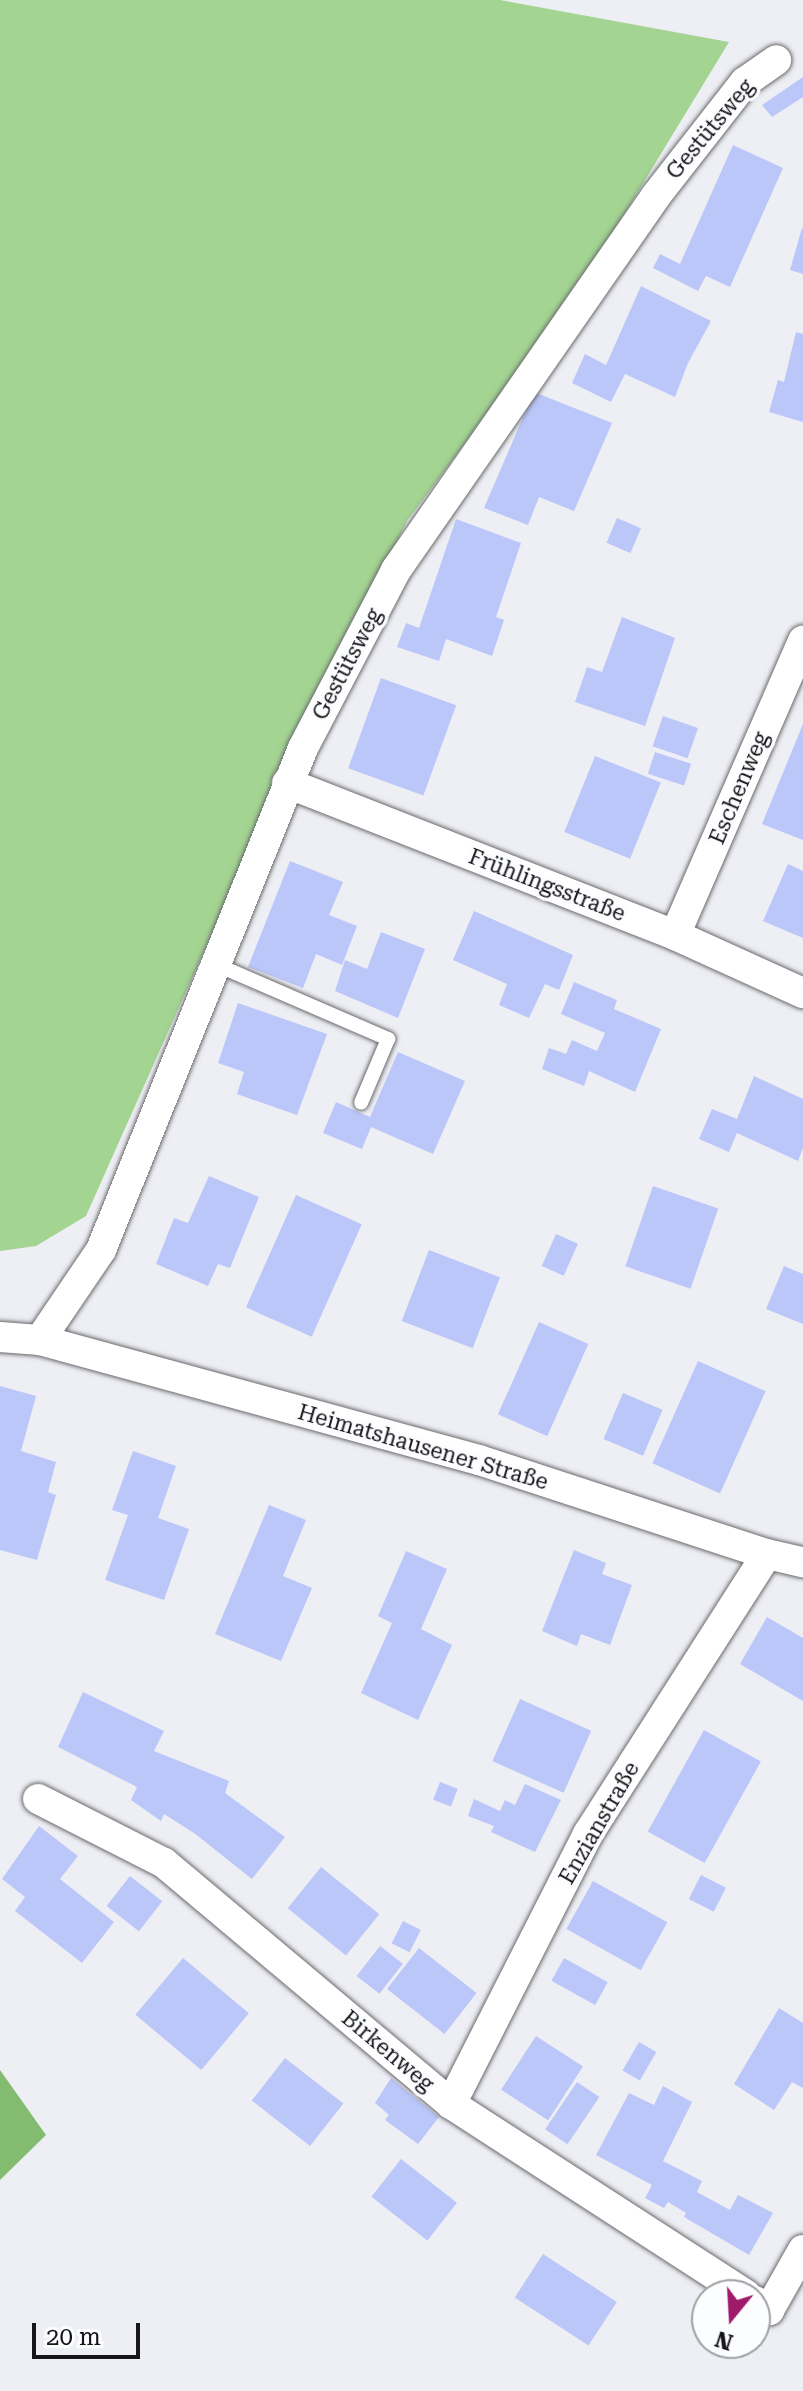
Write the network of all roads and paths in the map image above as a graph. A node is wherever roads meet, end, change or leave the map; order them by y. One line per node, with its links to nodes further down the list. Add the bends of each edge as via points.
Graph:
1 (776, 60): 3 (street, Gestütsweg, via 745,82 655,197 396,570)
2 (803, 641): 4 (street, Eschenweg)
3 (287, 783): 4 (street, Frühlingsstraße); 5 (street, Gestütsweg)
4 (675, 935): 6 (street, Frühlingsstraße)
5 (215, 964): 7 (lane, via 388,1039); 9 (street, Gestütsweg, via 101,1250)
6 (803, 993)
7 (361, 1103)
8 (0, 1337): 9 (street, Heimatshausener Straße)
9 (40, 1340): 10 (street, Heimatshausener Straße, via 479,1460)
10 (767, 1554): 11 (street, Heimatshausener Straße); 13 (street, Enzianstraße, via 588,1834)
11 (803, 1562)
12 (38, 1799): 13 (street, Birkenweg, via 164,1863)
13 (451, 2104): 15 (street, Birkenweg)
14 (803, 2250): 16 (street)
15 (721, 2279)
16 (771, 2306)

